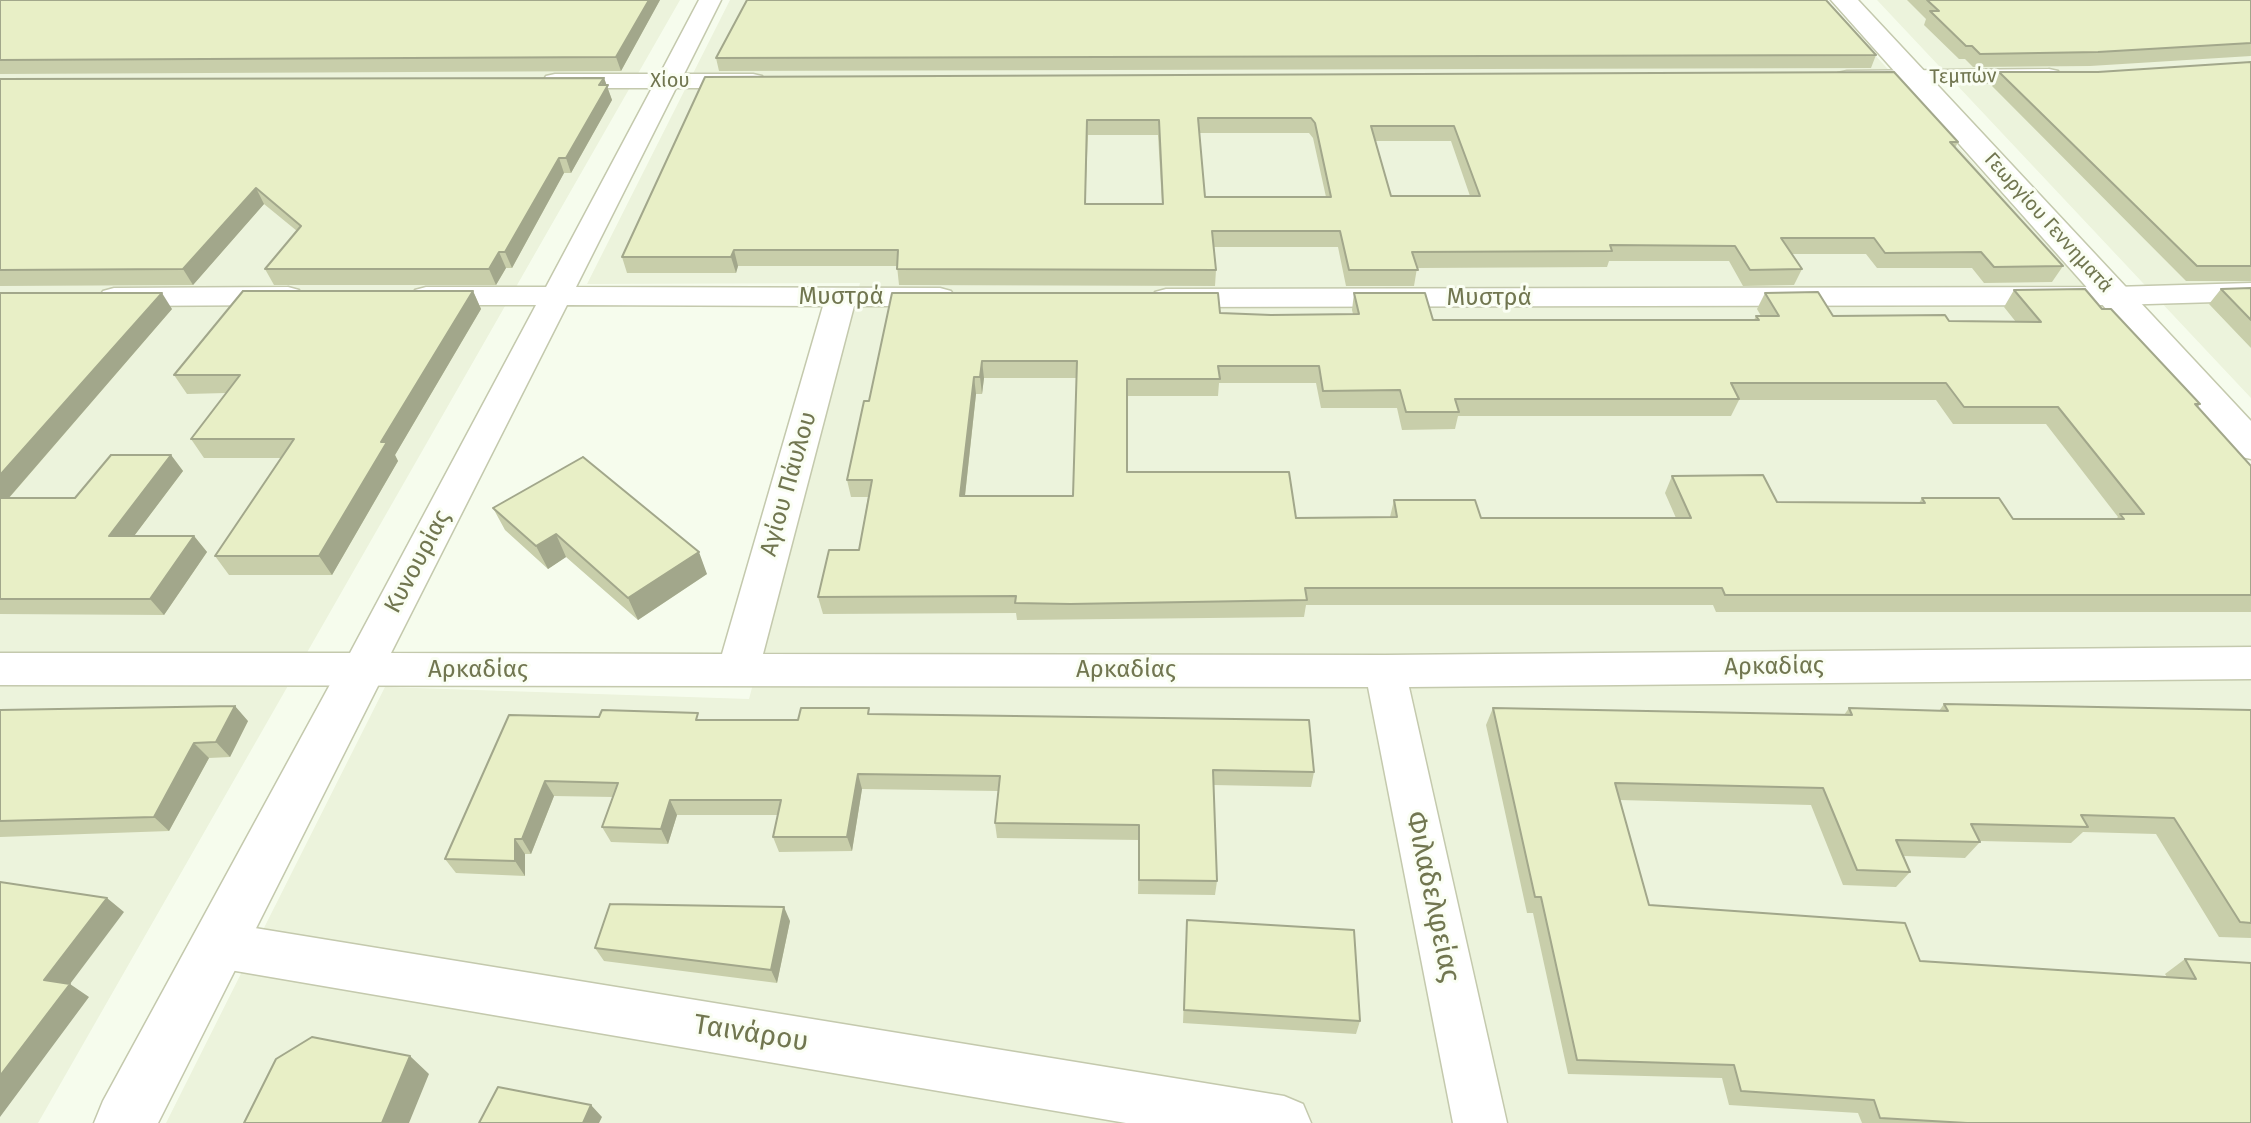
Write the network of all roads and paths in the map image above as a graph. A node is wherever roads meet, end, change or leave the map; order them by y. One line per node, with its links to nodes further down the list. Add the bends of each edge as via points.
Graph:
1 (710, 0): 7 (street, Κυνουρίας)
2 (1844, 0): 5 (street, Γεωργίου Γεννηματά)
3 (2074, 76): 5 (street, Τεμπών)
4 (1819, 78): 5 (street)
5 (1915, 78): 13 (street, Γεωργίου Γεννηματά)
6 (525, 81): 7 (street, Χίου)
7 (668, 81): 8 (street, Χίου); 12 (street, Κυνουρίας)
8 (780, 81)
9 (2251, 292): 13 (street, Μυστρά)
10 (318, 296): 14 (street)
11 (397, 296): 12 (street, Μυστρά)
12 (556, 296): 15 (street, Μυστρά); 21 (street, Κυνουρίας)
13 (2114, 296): 17 (street, Μυστρά); 18 (street, Γεωργίου Γεννηματά)
14 (79, 297)
15 (841, 297): 16 (street, Μυστρά); 22 (street, Αγίου Πάυλου)
16 (969, 297)
17 (1145, 298)
18 (2251, 446)
19 (2251, 663): 23 (street, Αρκαδίας)
20 (0, 669): 21 (street, Αρκαδίας)
21 (362, 670): 22 (street, Αρκαδίας); 24 (street, Κυνουρίας)
22 (738, 670): 23 (street, Αρκαδίας)
23 (1385, 671): 27 (street, Φιλαδελφείας)
24 (218, 945): 25 (street, Κυνουρίας); 26 (street, Ταινάρου)
25 (125, 1123)
26 (1284, 1123)
27 (1480, 1123)

